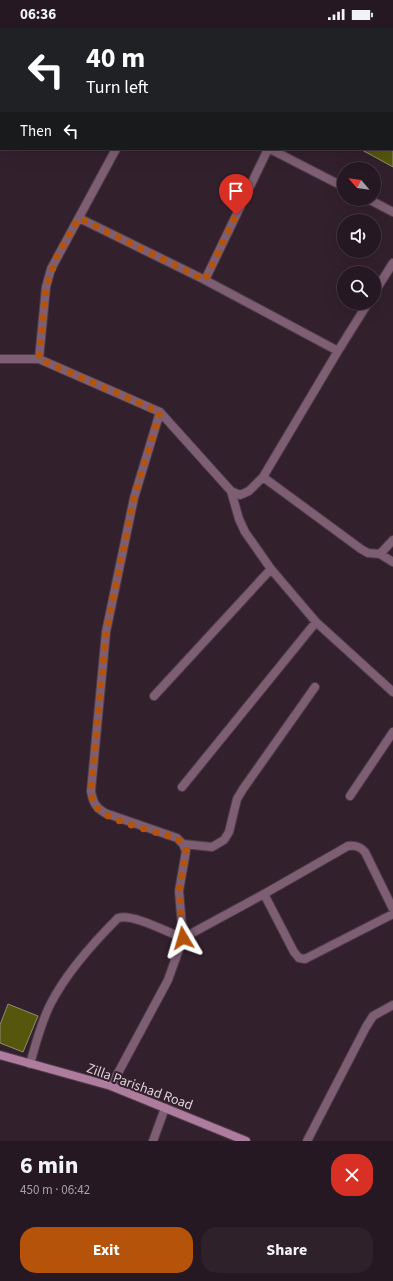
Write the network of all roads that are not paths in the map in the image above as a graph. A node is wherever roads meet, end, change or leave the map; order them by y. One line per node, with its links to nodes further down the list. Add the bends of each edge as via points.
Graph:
1 (115, 150): 7 (street)
2 (269, 150): 9 (street)
3 (271, 150): 4 (street)
4 (337, 183)
5 (381, 206): 6 (street)
6 (393, 212)
7 (79, 218): 9 (street); 13 (street, via 58,254 46,287)
8 (393, 263): 10 (street)
9 (205, 280): 12 (street)
10 (381, 282)
11 (364, 310): 12 (street)
12 (338, 351): 16 (street)
13 (39, 359): 14 (street); 15 (street)
14 (0, 360)
15 (160, 412): 17 (street); 29 (street, via 134,498 106,632 91,790 92,801 105,814 177,838)
16 (263, 477): 17 (street, via 240,495); 19 (street, via 361,549 368,553)
17 (231, 492): 21 (street, via 245,532)
18 (393, 540): 19 (street)
19 (380, 554): 20 (street)
20 (393, 562)
21 (271, 569): 22 (street); 25 (street)
22 (316, 622): 24 (street); 27 (street)
23 (315, 687): 29 (street, via 237,799 229,832 224,840 212,847)
24 (393, 692)
25 (154, 696)
26 (393, 732): 28 (street)
27 (182, 787)
28 (350, 796)
29 (183, 844): 33 (street, via 186,851 179,891)
30 (264, 894): 31 (street, via 354,845 361,847 365,852); 32 (street, via 299,958 306,959); 33 (street)
31 (393, 909)
32 (393, 914)
33 (183, 938): 36 (street, via 133,918 118,918 67,978 51,1003); 37 (street, via 168,980)
34 (393, 1005): 41 (street, via 373,1016 366,1027)
35 (0, 1055): 36 (main road, Zilla Parishad Road)
36 (30, 1064): 37 (main road, Zilla Parishad Road)
37 (111, 1086): 38 (main road, Zilla Parishad Road)
38 (165, 1108): 39 (street); 40 (main road, Zilla Parishad Road)
39 (153, 1141)
40 (246, 1141)
41 (307, 1141)

